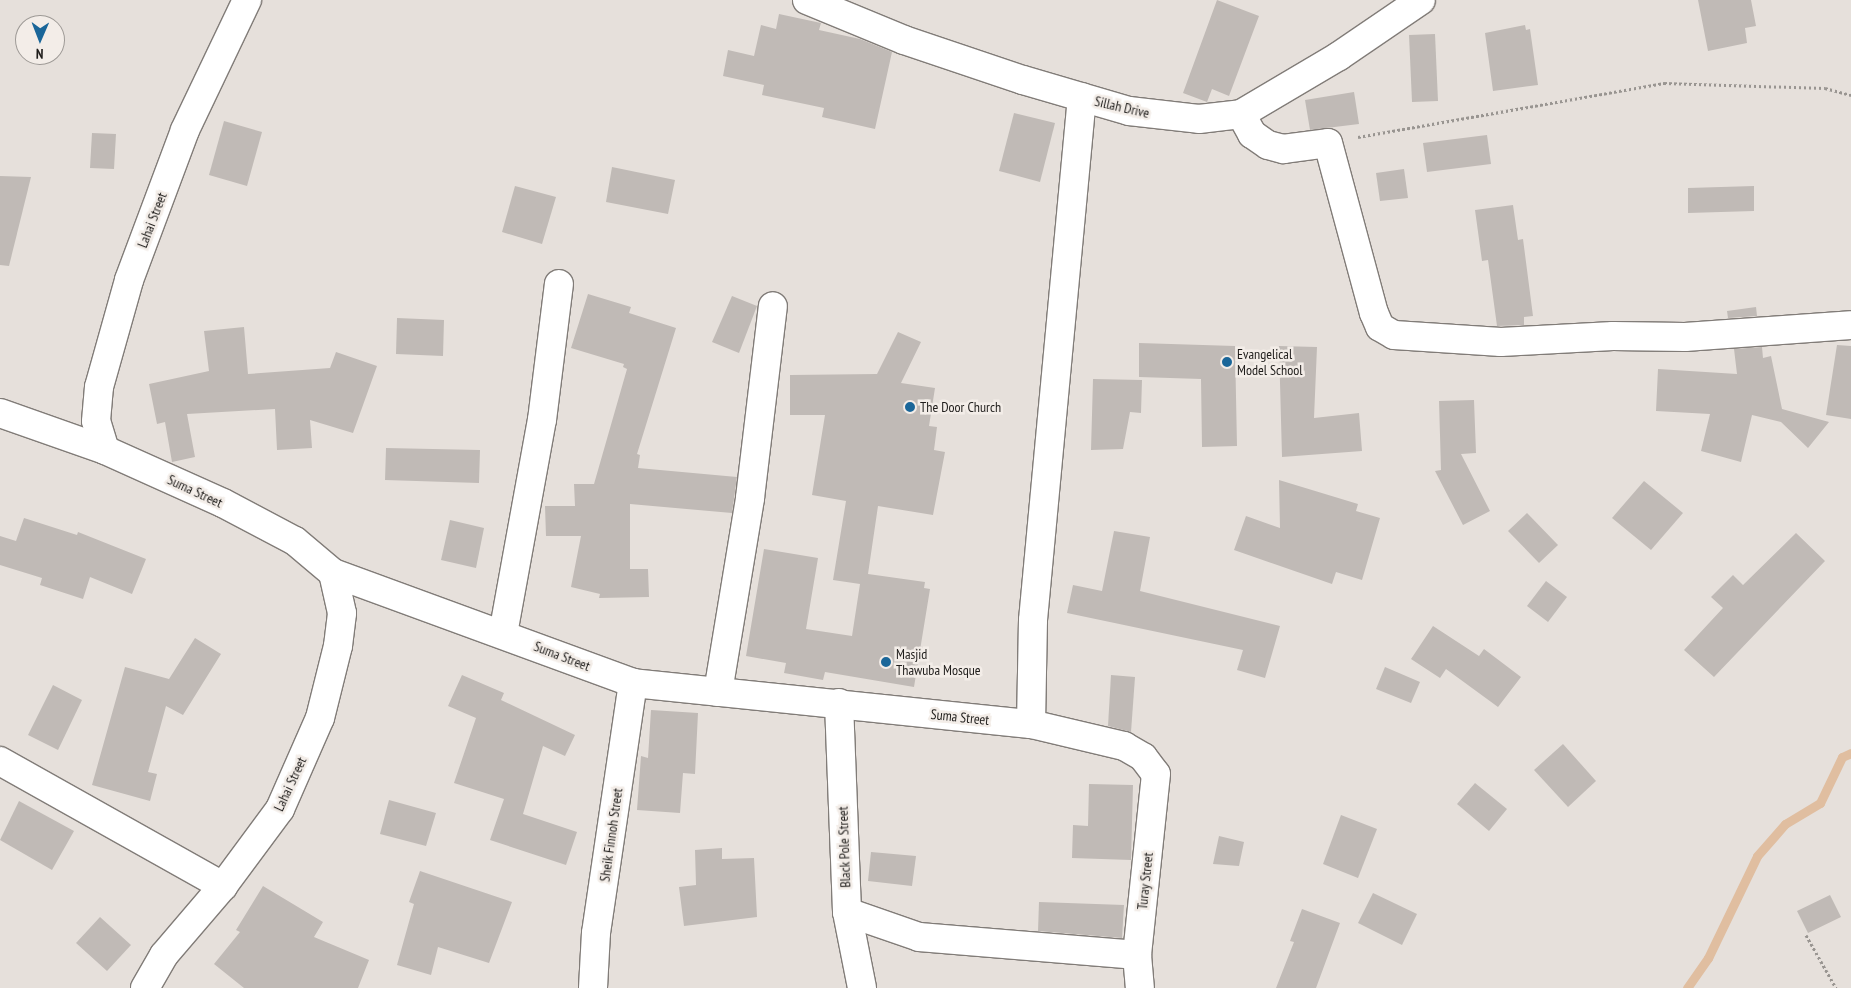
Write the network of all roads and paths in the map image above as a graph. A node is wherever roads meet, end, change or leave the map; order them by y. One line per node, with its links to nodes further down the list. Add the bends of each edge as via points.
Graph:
1 (247, 0): 12 (street, Lahai Street, via 185,130 129,280 99,387 96,422)
2 (806, 0): 5 (street, Sillah Drive, via 904,40)
3 (1421, 0): 6 (street, Sillah Drive, via 1339,56)
4 (1851, 95): 7 (path, via 1825,88 1664,83)
5 (1082, 97): 6 (street, Sillah Drive, via 1129,111 1199,120); 18 (street, via 1033,620)
6 (1241, 114): 7 (street, via 1252,134 1268,145 1282,149)
7 (1328, 143): 10 (street, via 1374,313 1380,327 1394,335 1501,342 1613,336 1685,337)
8 (559, 284): 14 (street, via 542,420)
9 (773, 306): 16 (street, via 750,498)
10 (1851, 325)
11 (0, 414): 12 (street, Suma Street)
12 (105, 450): 13 (street, Suma Street, via 223,503 295,541)
13 (333, 573): 14 (street, Suma Street); 21 (street, Lahai Street, via 342,613 338,646 320,718 280,809)
14 (503, 634): 15 (street, Suma Street)
15 (633, 683): 16 (street, Suma Street); 26 (street, Sheik Finnoh Street, via 596,933)
16 (718, 692): 17 (street, Suma Street)
17 (839, 704): 18 (street, Suma Street); 22 (street, Black Pole Street)
18 (1030, 724): 20 (street, Suma Street, via 1124,746 1143,758)
19 (0, 762): 21 (street)
20 (1156, 774): 24 (street, Turay Street)
21 (223, 886): 25 (street, Lahai Street, via 164,955)
22 (847, 912): 24 (street, via 919,937 1033,949); 27 (street, Black Pole Street)
23 (1806, 935): 29 (path)
24 (1137, 955): 28 (street, Turay Street)
25 (145, 988)
26 (593, 988)
27 (862, 988)
28 (1140, 988)
29 (1836, 988)

